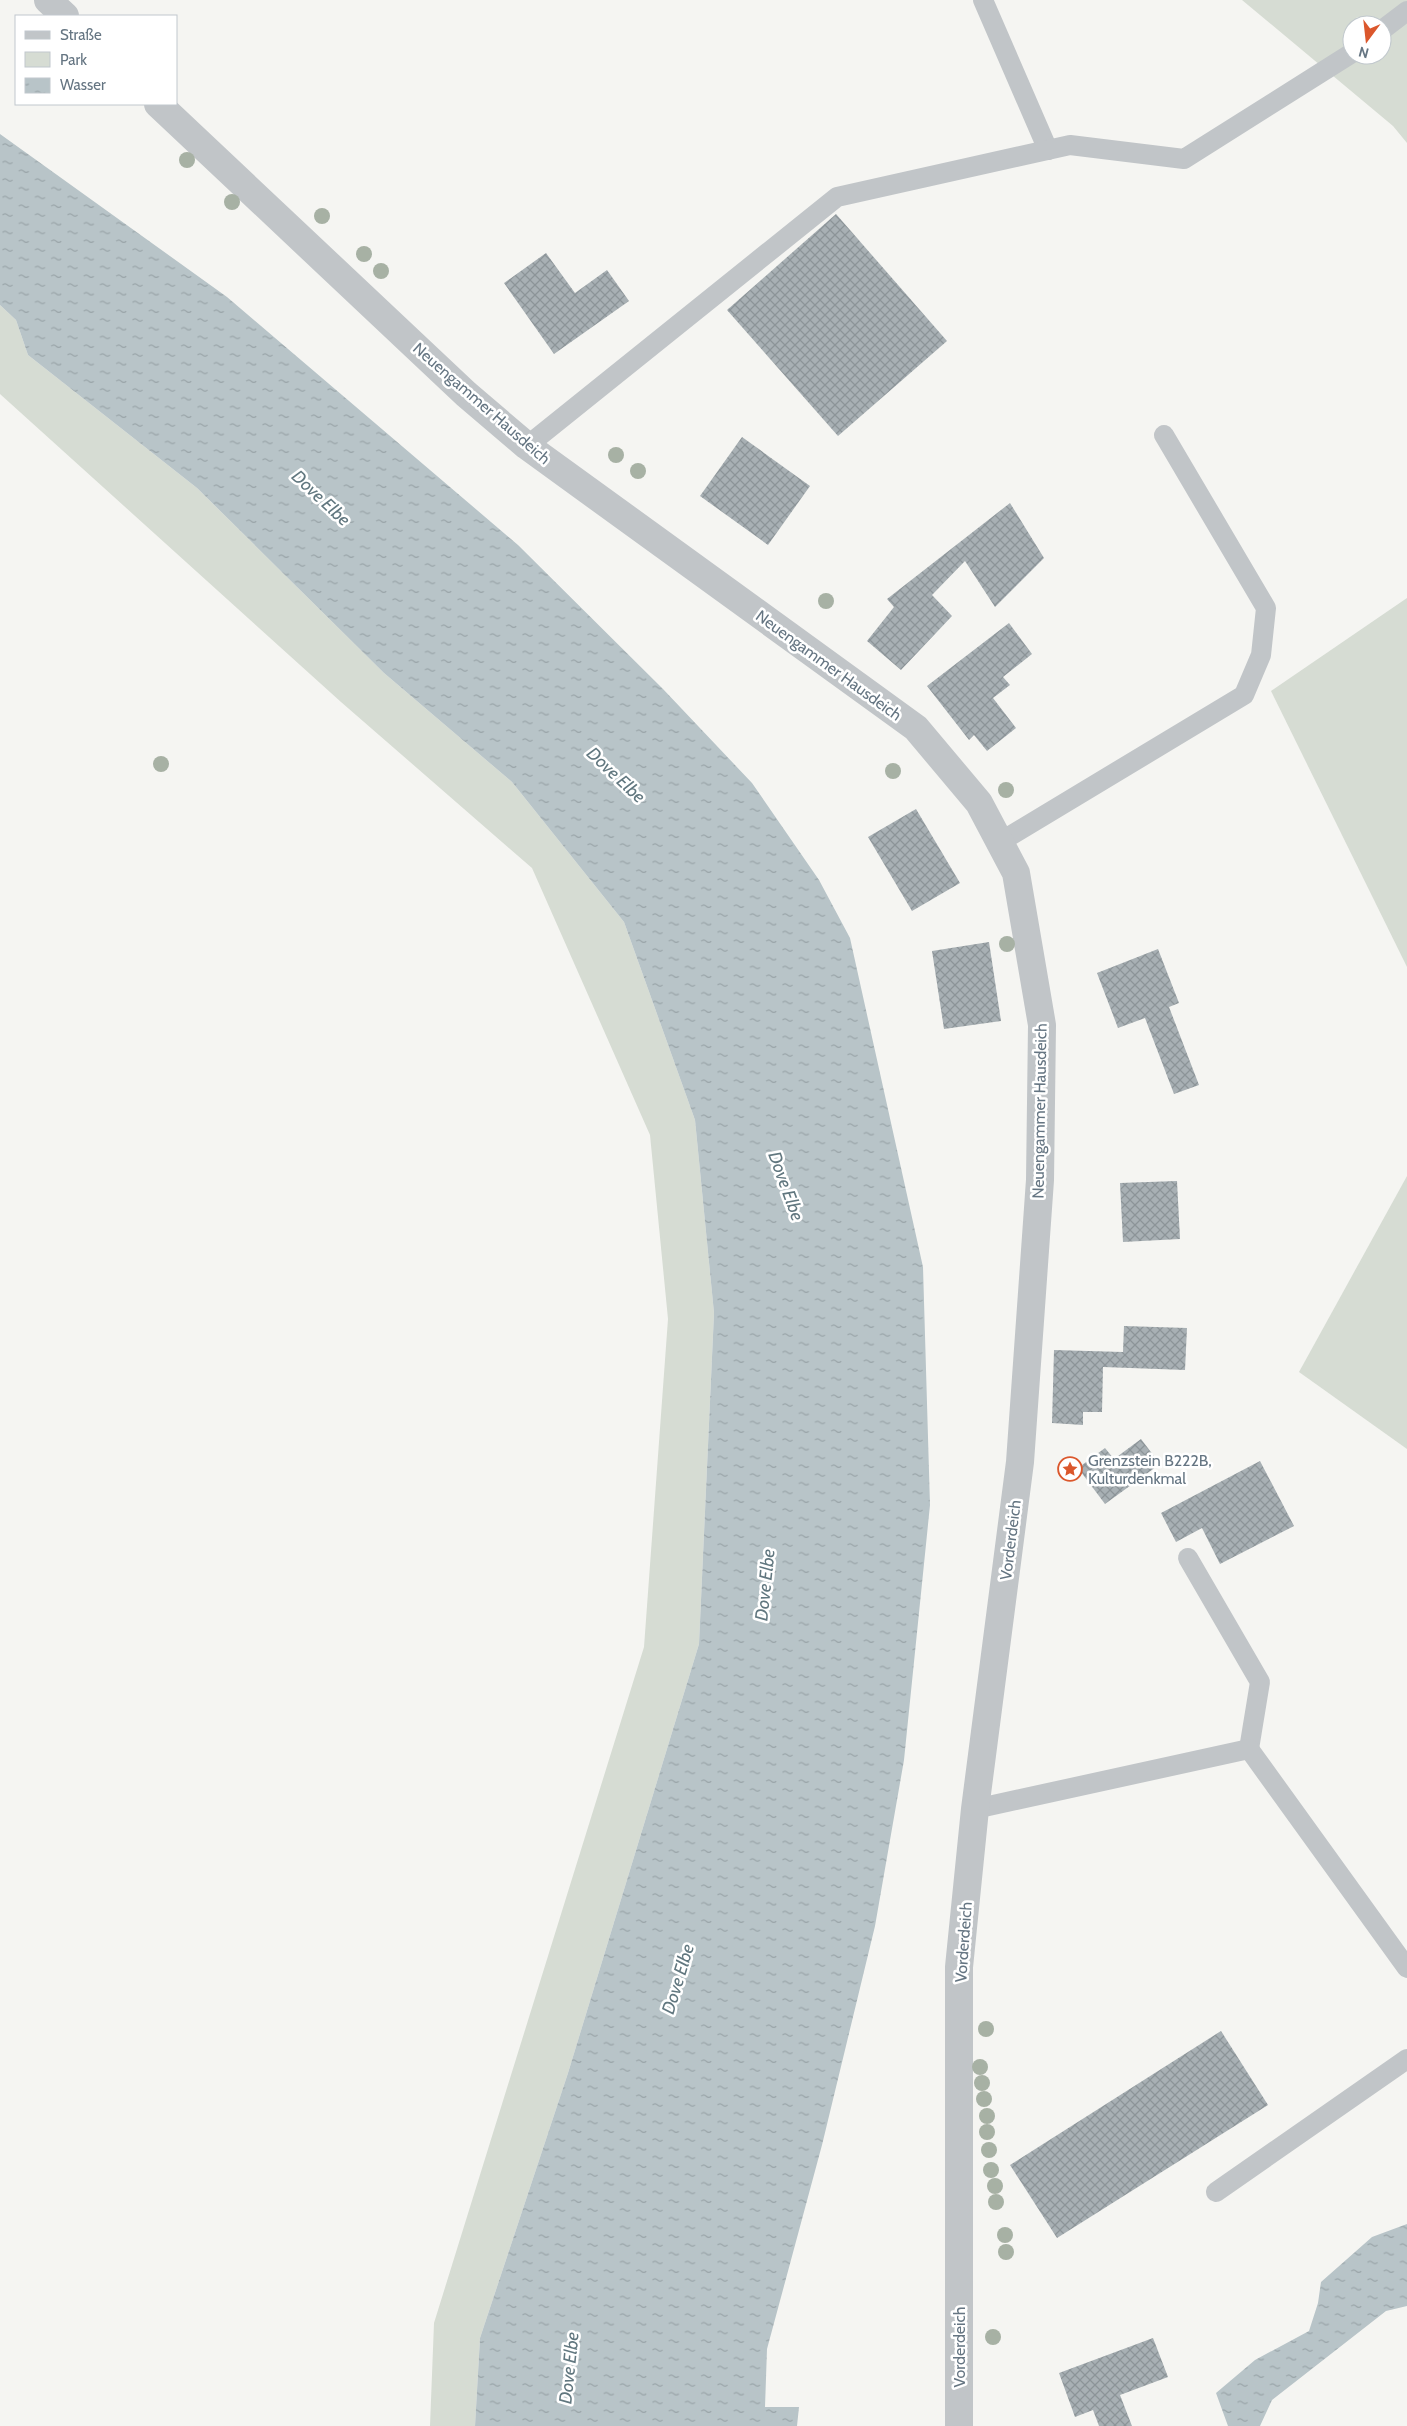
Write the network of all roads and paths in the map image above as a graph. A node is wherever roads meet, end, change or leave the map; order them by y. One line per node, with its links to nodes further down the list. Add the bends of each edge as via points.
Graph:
1 (48, 0): 4 (street)
2 (983, 0): 8 (lane)
3 (1407, 11): 5 (lane)
4 (64, 15)
5 (1392, 22)
6 (1342, 59): 8 (lane, via 1184,159 1070,145)
7 (159, 105): 10 (street, Neuengammer Hausdeich, via 466,394)
8 (1048, 150): 10 (lane, via 837,197)
9 (1164, 434): 11 (lane, via 1266,608 1261,655 1244,695)
10 (527, 446): 11 (street, Neuengammer Hausdeich, via 916,728 980,803)
11 (1000, 842): 12 (street, Neuengammer Hausdeich, via 1016,873 1042,1025 1040,1180)
12 (1020, 1462): 15 (street, Vorderdeich)
13 (1188, 1558): 14 (lane, via 1260,1682)
14 (1249, 1749): 15 (lane); 16 (lane)
15 (975, 1809): 19 (street, Vorderdeich, via 960,1967)
16 (1407, 1968)
17 (1407, 2059): 18 (lane)
18 (1216, 2192)
19 (959, 2426)

